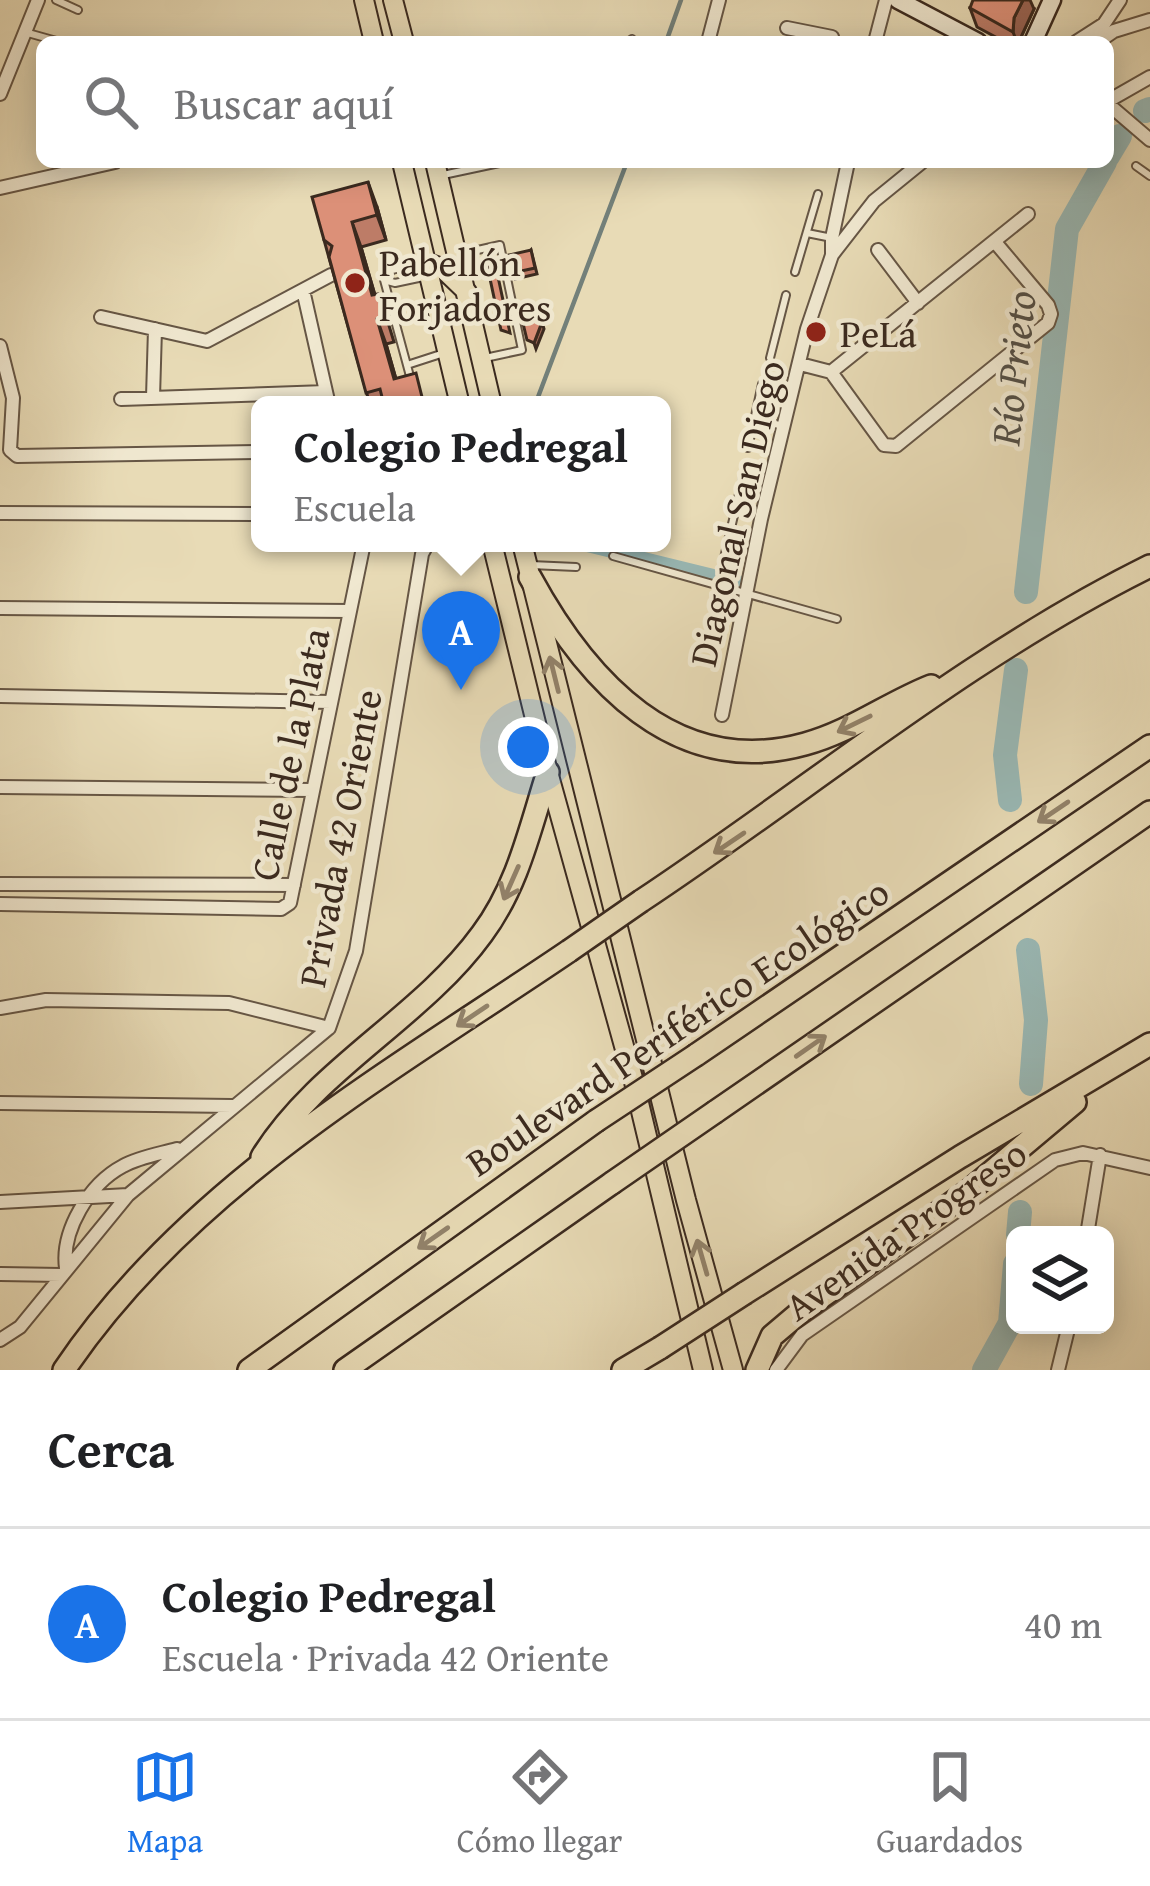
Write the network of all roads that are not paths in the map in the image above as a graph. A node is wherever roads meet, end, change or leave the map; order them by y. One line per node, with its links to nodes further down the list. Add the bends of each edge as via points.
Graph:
1 (38, 0): 13 (street)
2 (56, 0): 10 (lane)
3 (364, 0): 16 (main road)
4 (393, 0): 17 (main road)
5 (718, 0): 18 (street)
6 (886, 0): 20 (street)
7 (898, 0): 14 (main road)
8 (1120, 0): 22 (street)
9 (1046, 3): 21 (main road)
10 (78, 10)
11 (1150, 20): 23 (street)
12 (787, 28): 19 (street)
13 (25, 33): 15 (lane); 25 (street)
14 (940, 34)
15 (37, 36)
16 (373, 36)
17 (402, 36)
18 (710, 36)
19 (826, 36)
20 (877, 36)
21 (1035, 36)
22 (1085, 36)
23 (1107, 36)
24 (1150, 77): 26 (street)
25 (0, 94)
26 (1114, 98)
27 (1114, 107): 28 (street)
28 (1150, 140)
29 (1136, 166): 35 (lane)
30 (88, 168): 36 (street)
31 (404, 168): 45 (main road)
32 (847, 168): 40 (street, Diagonal San Diego)
33 (915, 168): 44 (street, Diagonal San Diego, via 874,201)
34 (437, 169): 43 (main road)
35 (1150, 176)
36 (0, 188)
37 (818, 194): 39 (lane)
38 (1028, 214): 41 (street)
39 (807, 233): 40 (lane); 46 (lane)
40 (832, 238): 44 (street, Diagonal San Diego)
41 (995, 242): 52 (street); 63 (street, via 1048,305 1048,322 896,446 884,445)
42 (878, 250): 52 (street)
43 (458, 254): 50 (main road); 60 (lane, via 500,245 522,350)
44 (832, 255): 56 (street, Diagonal San Diego)
45 (427, 269): 48 (lane); 48 (lane, via 392,271); 50 (main road, via 442,268); 58 (main road)
46 (795, 272)
47 (332, 275): 49 (street)
48 (384, 280): 62 (lane)
49 (303, 290): 55 (street, via 207,341); 66 (street)
50 (467, 292): 60 (main road)
51 (786, 295): 54 (lane)
52 (918, 303): 63 (street)
53 (101, 316): 55 (street)
54 (780, 325): 56 (lane); 59 (lane)
55 (155, 329): 69 (street)
56 (807, 329): 61 (street, Diagonal San Diego)
57 (0, 346): 75 (street, via 13,398 10,450 17,456)
58 (448, 351): 62 (lane); 67 (main road)
59 (770, 358)
60 (482, 359): 68 (main road)
61 (800, 364): 63 (street); 73 (street, Diagonal San Diego)
62 (407, 365): 64 (lane)
63 (831, 372)
64 (412, 384)
65 (762, 384): 72 (lane)
66 (326, 396)
67 (458, 396)
68 (490, 396)
69 (153, 397): 70 (street); 71 (street)
70 (251, 398)
71 (122, 399)
72 (756, 419): 73 (lane); 74 (lane)
73 (786, 427): 80 (street, Diagonal San Diego)
74 (748, 448)
75 (251, 452)
76 (743, 477): 77 (lane)
77 (734, 512): 80 (lane); 86 (lane)
78 (0, 513): 79 (street)
79 (251, 514)
80 (761, 519): 90 (street, Diagonal San Diego)
81 (362, 552): 92 (street, Calle de la Plata)
82 (423, 552): 107 (street, Privada 42 Oriente, via 356,950)
83 (494, 552): 99 (main road)
84 (524, 552): 89 (main road)
85 (613, 556): 90 (lane)
86 (724, 558)
87 (1150, 566): 94 (highway)
88 (576, 567): 89 (lane)
89 (529, 571): 94 (highway, one-way to 89, via 807,744 714,747 659,725 610,690); 132 (main road, one-way to 89)
90 (746, 593): 93 (lane); 97 (street, Diagonal San Diego)
91 (0, 608): 92 (street)
92 (350, 611): 96 (street, Calle de la Plata)
93 (837, 619)
94 (960, 677): 115 (highway, one-way to 115, bridge)
95 (0, 697): 96 (street)
96 (331, 702): 101 (street, Calle de la Plata)
97 (722, 715)
98 (1150, 746): 128 (highway, Boulevard Periférico Ecológico, one-way to 128, bridge, via 596,1121)
99 (548, 772): 115 (highway, one-way to 115, via 516,873 484,932 301,1108); 131 (main road)
100 (0, 787): 101 (street)
101 (313, 790): 104 (street, Calle de la Plata)
102 (1150, 812): 129 (highway, one-way to 102, bridge)
103 (0, 884): 104 (street)
104 (294, 885): 105 (street, Calle de la Plata, via 286,906)
105 (0, 904)
106 (0, 1008): 107 (street, Privada 42 Oriente, via 46,1000 229,1003)
107 (329, 1028): 111 (street)
108 (1150, 1044): 109 (highway)
109 (1112, 1070): 130 (highway, bridge); 133 (highway, via 970,1190 798,1314 772,1336)
110 (0, 1103): 111 (street)
111 (233, 1106): 112 (street)
112 (184, 1148): 116 (street); 117 (street, via 118,1168)
113 (1100, 1155): 114 (street, Avenida Progreso); 122 (street); 134 (street, Avenida Progreso, via 1055,1160 802,1335)
114 (1150, 1168)
115 (258, 1169): 127 (highway, via 152,1262)
116 (128, 1196): 117 (street); 121 (street)
117 (91, 1197): 118 (street); 120 (street)
118 (54, 1201): 119 (street); 120 (street)
119 (0, 1202)
120 (79, 1214): 121 (street); 123 (street, via 65,1239)
121 (101, 1226): 123 (street)
122 (1088, 1226)
123 (64, 1272): 124 (street); 126 (street)
124 (0, 1274)
125 (1067, 1334): 135 (street)
126 (0, 1340)
127 (64, 1370)
128 (249, 1370)
129 (345, 1370)
130 (623, 1370)
131 (703, 1370)
132 (734, 1370)
133 (757, 1370)
134 (776, 1370)
135 (1058, 1370)

